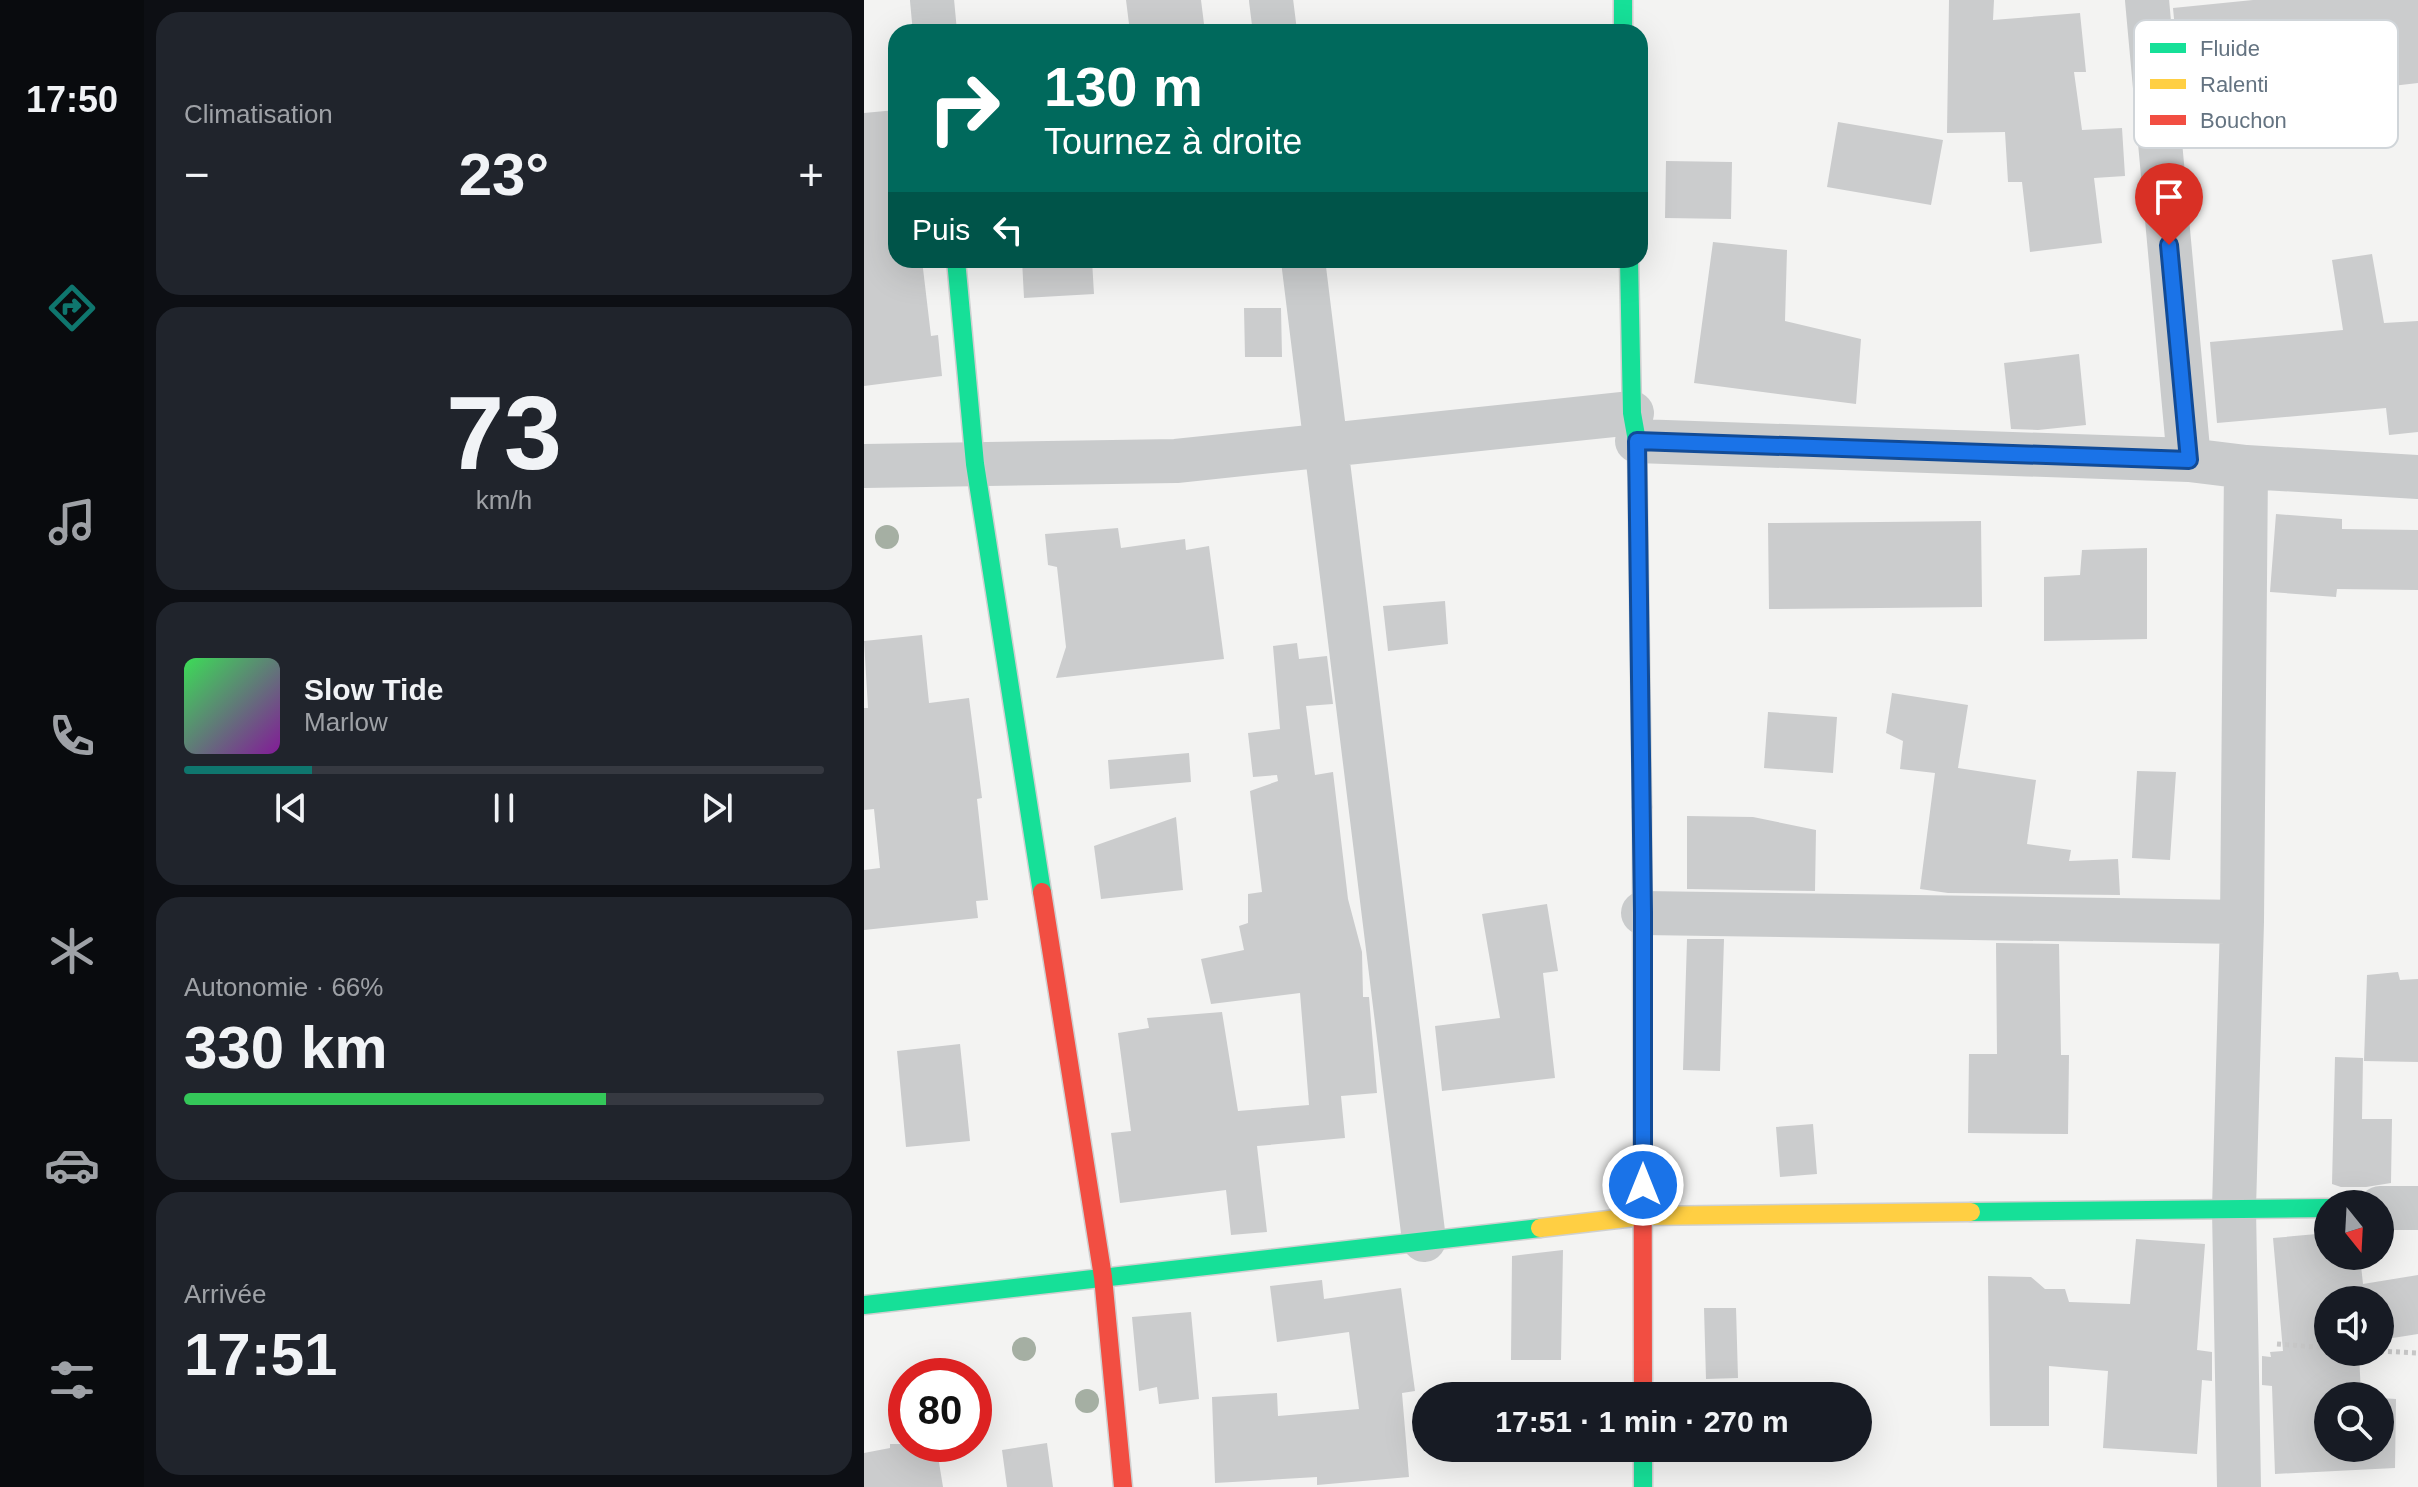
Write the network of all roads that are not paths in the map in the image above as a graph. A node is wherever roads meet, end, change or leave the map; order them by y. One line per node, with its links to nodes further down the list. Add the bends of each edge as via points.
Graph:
1 (932, 0): 6 (street)
2 (1271, 0): 7 (street)
3 (1623, 0): 8 (main road)
4 (2147, 0): 5 (street)
5 (2149, 20)
6 (934, 24)
7 (1274, 24)
8 (1623, 24)
9 (2161, 148): 15 (street)
10 (957, 268): 16 (main road)
11 (1304, 268): 14 (street)
12 (1629, 268): 13 (main road)
13 (1634, 427): 14 (street); 15 (street); 20 (main road)
14 (1326, 446): 16 (street, via 1176,461); 27 (street)
15 (2189, 460): 18 (street)
16 (975, 464): 17 (street); 28 (main road)
17 (864, 466)
18 (2246, 467): 19 (street); 21 (street)
19 (2418, 477)
20 (1643, 913): 21 (street); 26 (main road)
21 (2242, 922): 25 (street)
22 (2314, 1208): 25 (main road)
23 (2394, 1208): 24 (street)
24 (2418, 1208)
25 (2234, 1209): 26 (main road); 34 (street)
26 (1643, 1216): 27 (main road); 30 (main road)
27 (1424, 1240): 28 (main road)
28 (1103, 1277): 29 (main road); 32 (main road)
29 (864, 1305)
30 (1643, 1382)
31 (1643, 1462): 33 (main road)
32 (1123, 1487)
33 (1643, 1487)
34 (2239, 1487)

